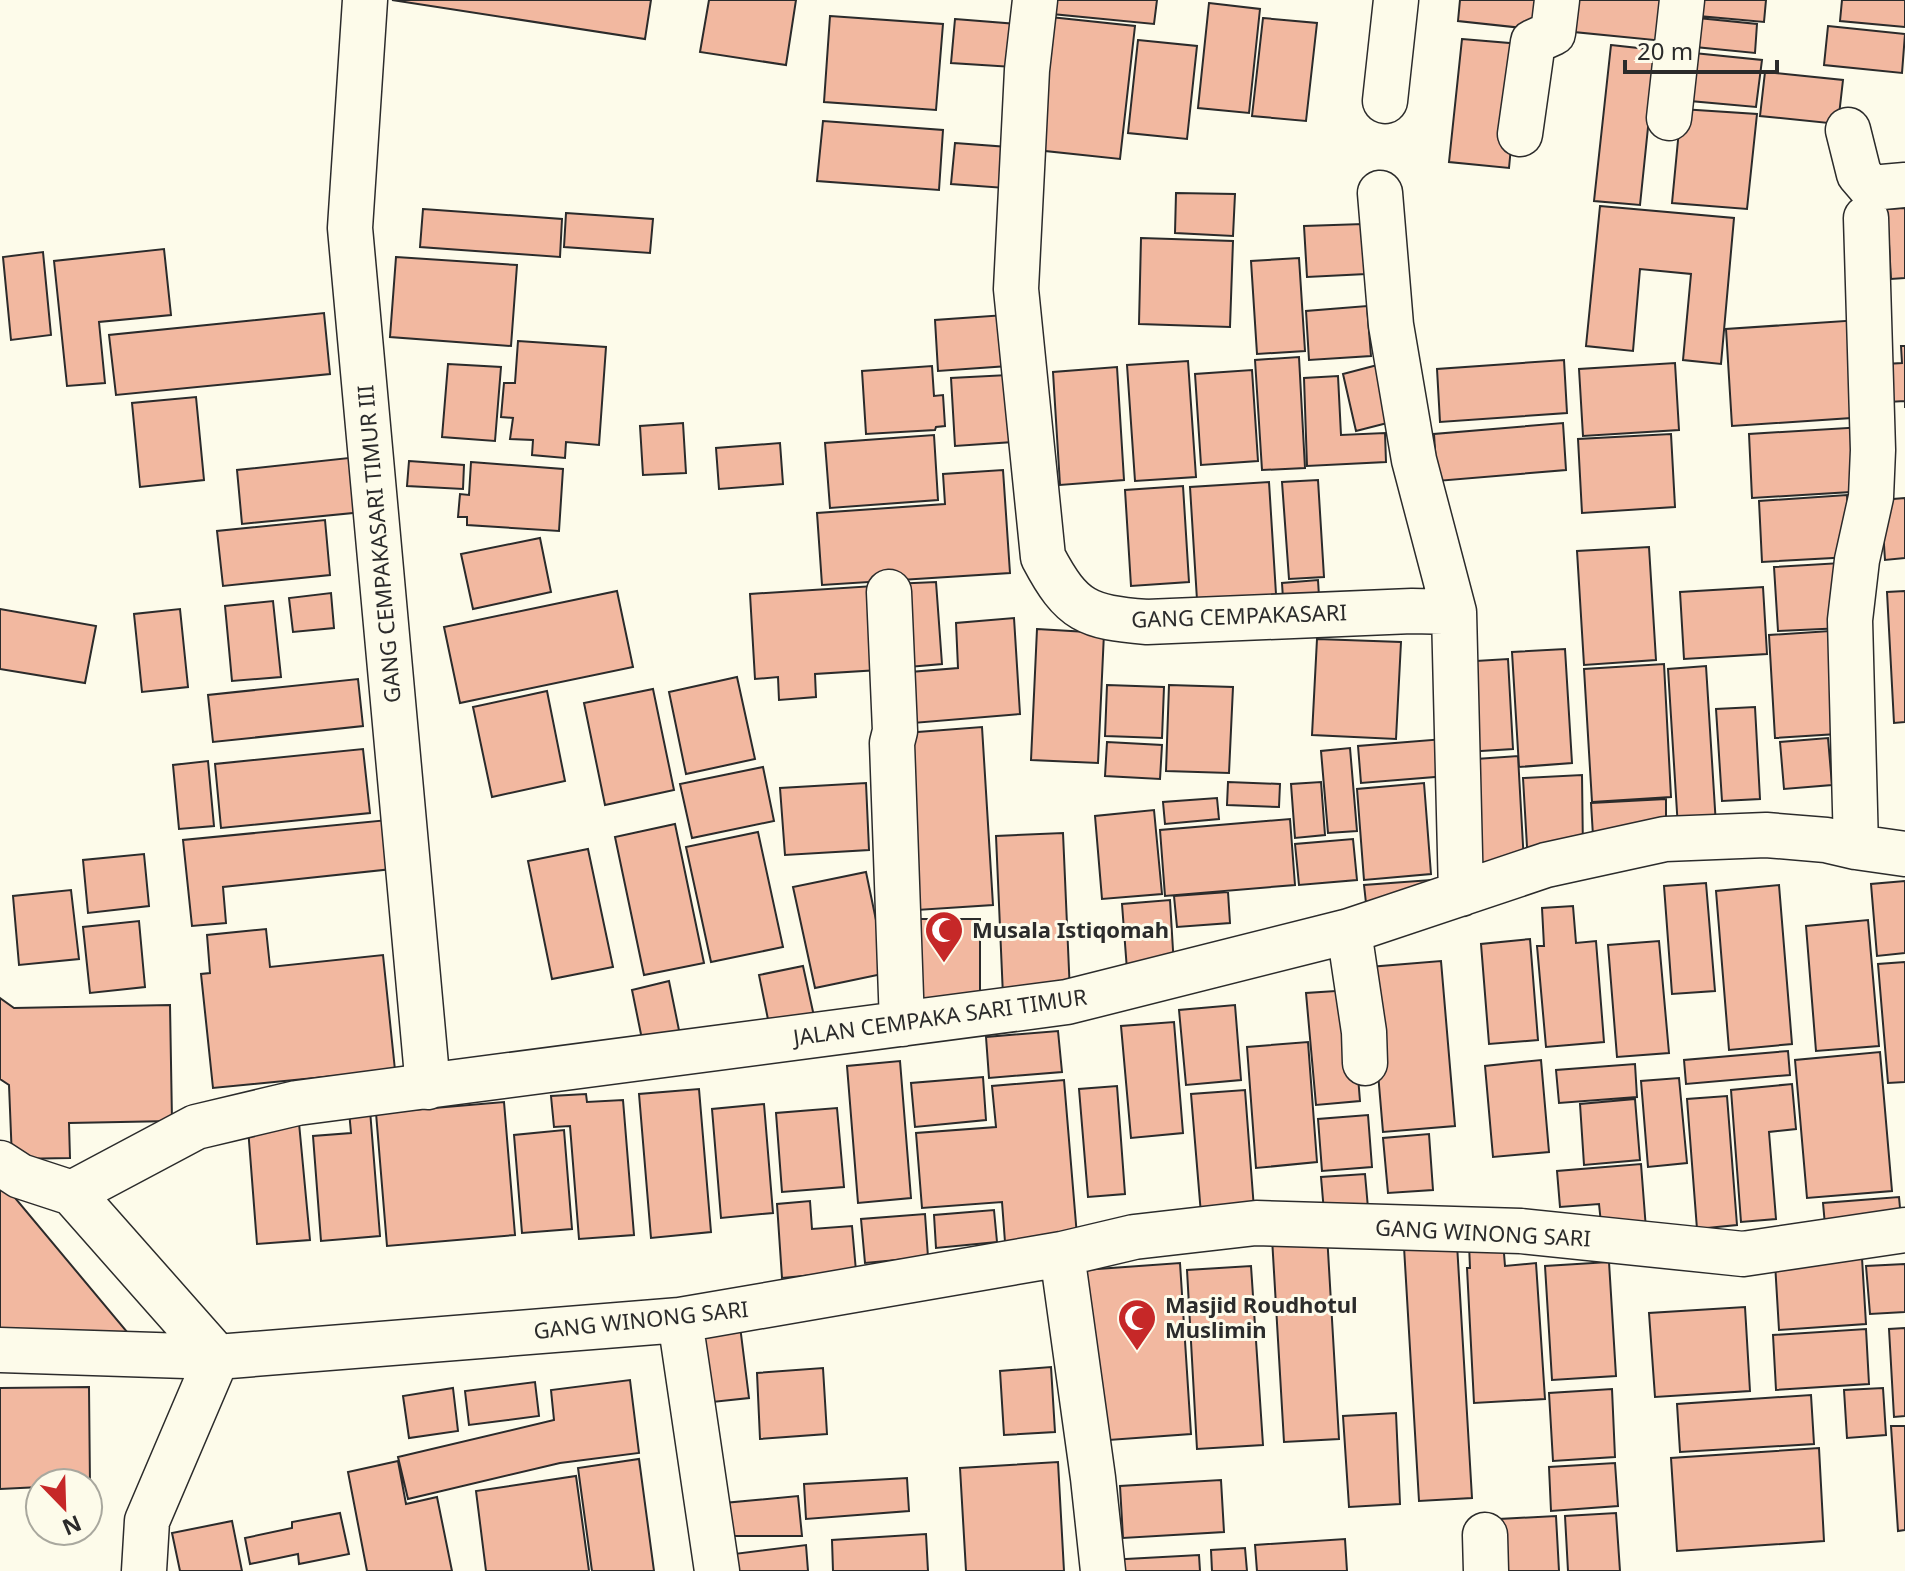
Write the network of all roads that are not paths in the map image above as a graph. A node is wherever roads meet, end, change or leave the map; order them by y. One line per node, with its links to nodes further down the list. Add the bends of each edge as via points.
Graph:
1 (365, 0): 21 (street, GANG CEMPAKASARI TIMUR III, via 350,228)
2 (1035, 0): 14 (street, GANG CEMPAKASARI, via 1016,289 1043,557 1059,587 1078,606 1104,618 1147,622)
3 (1396, 0): 6 (street)
4 (1557, 0): 9 (street, via 1553,33 1533,42)
5 (1682, 0): 7 (street)
6 (1385, 101)
7 (1669, 118)
8 (1848, 130): 10 (street, via 1863,181 1871,188)
9 (1520, 134)
10 (1905, 185)
11 (1380, 193): 14 (street, via 1391,325 1414,460)
12 (1866, 218): 15 (street, via 1873,450 1871,497 1850,620)
13 (889, 592): 19 (street)
14 (1454, 612): 17 (street)
15 (1856, 847): 16 (street, JALAN CEMPAKA SARI TIMUR); 17 (street, JALAN CEMPAKA SARI TIMUR, via 1766,835 1665,839 1546,865)
16 (1905, 854)
17 (1461, 894): 18 (street, JALAN CEMPAKA SARI TIMUR)
18 (1349, 931): 19 (street, JALAN CEMPAKA SARI TIMUR, via 1067,1002); 20 (street)
19 (902, 1024): 21 (street, JALAN CEMPAKA SARI TIMUR)
20 (1365, 1063)
21 (428, 1087): 23 (street, JALAN CEMPAKA SARI TIMUR, via 297,1103 196,1127)
22 (0, 1163): 23 (street, via 20,1176)
23 (72, 1193): 28 (street)
24 (1905, 1230): 25 (street, GANG WINONG SARI, via 1743,1254 1521,1231 1256,1223 1134,1237)
25 (1062, 1254): 26 (street, GANG WINONG SARI); 31 (street)
26 (680, 1320): 28 (street, GANG WINONG SARI); 30 (street)
27 (0, 1350): 28 (street, GANG WINONG SARI)
28 (217, 1357): 29 (street, via 147,1521)
29 (144, 1571)
30 (717, 1571)
31 (1103, 1571)

